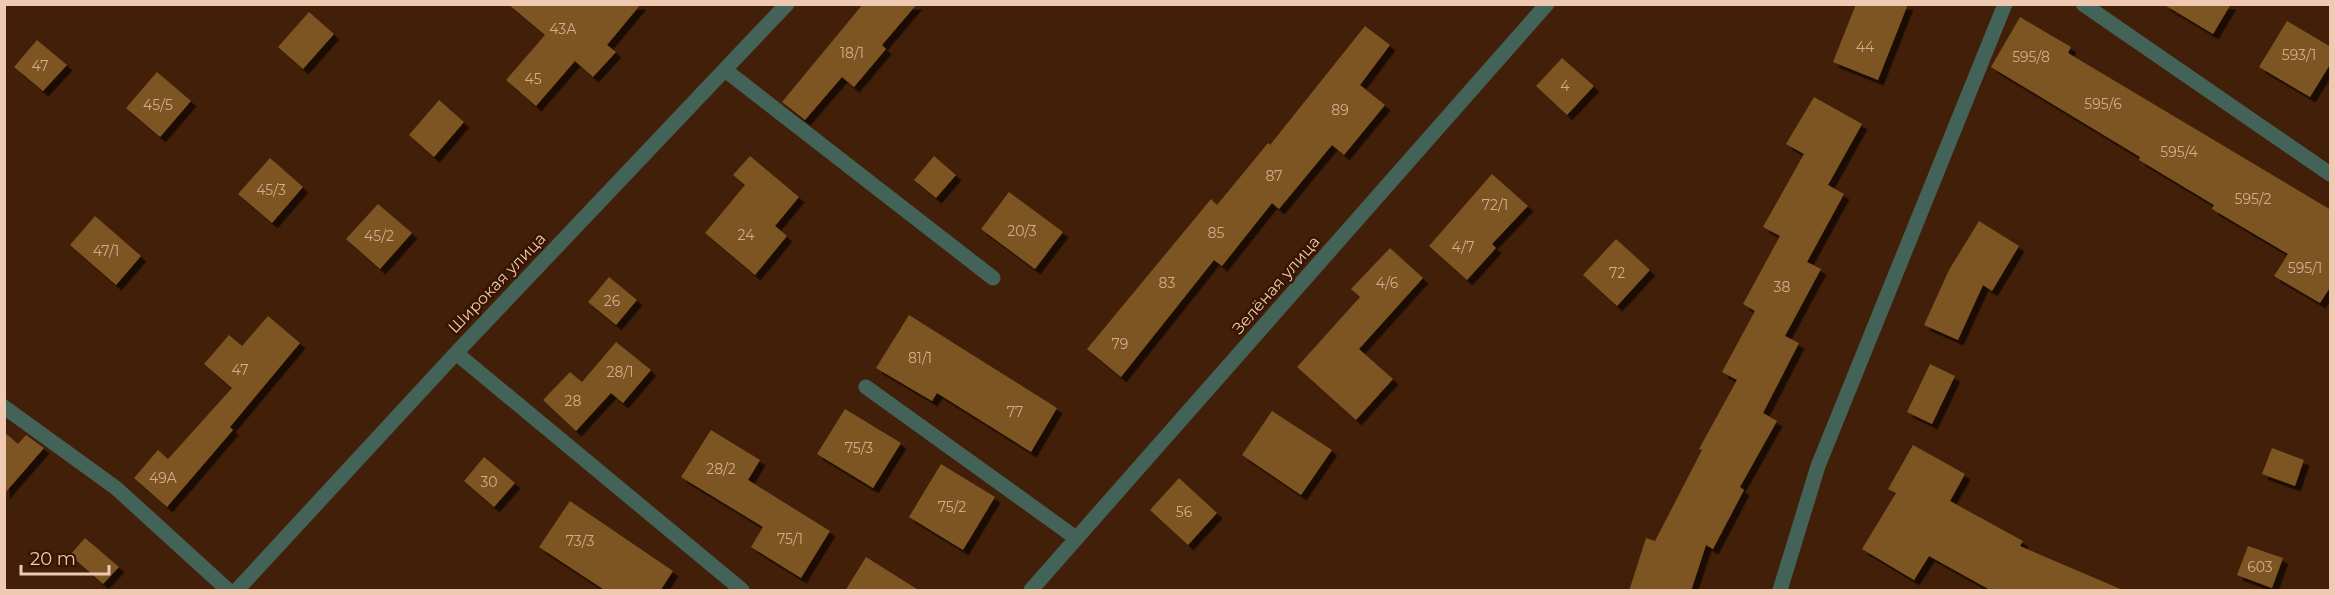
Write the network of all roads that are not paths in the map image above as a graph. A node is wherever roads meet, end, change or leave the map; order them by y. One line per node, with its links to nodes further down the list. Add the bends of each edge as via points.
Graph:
1 (787, 4): 5 (street, Широкая улица)
2 (1547, 4): 11 (street, Зелёная улица)
3 (2005, 4): 16 (street, via 1818,466)
4 (2083, 4): 6 (street)
5 (725, 70): 7 (street); 8 (street, Широкая улица)
6 (2331, 174)
7 (993, 278)
8 (456, 353): 13 (street, Широкая улица); 14 (street)
9 (866, 387): 11 (street)
10 (4, 407): 12 (street, via 116,488)
11 (1076, 538): 15 (street, Зелёная улица)
12 (228, 591)
13 (237, 591)
14 (742, 591)
15 (1031, 591)
16 (1780, 591)

